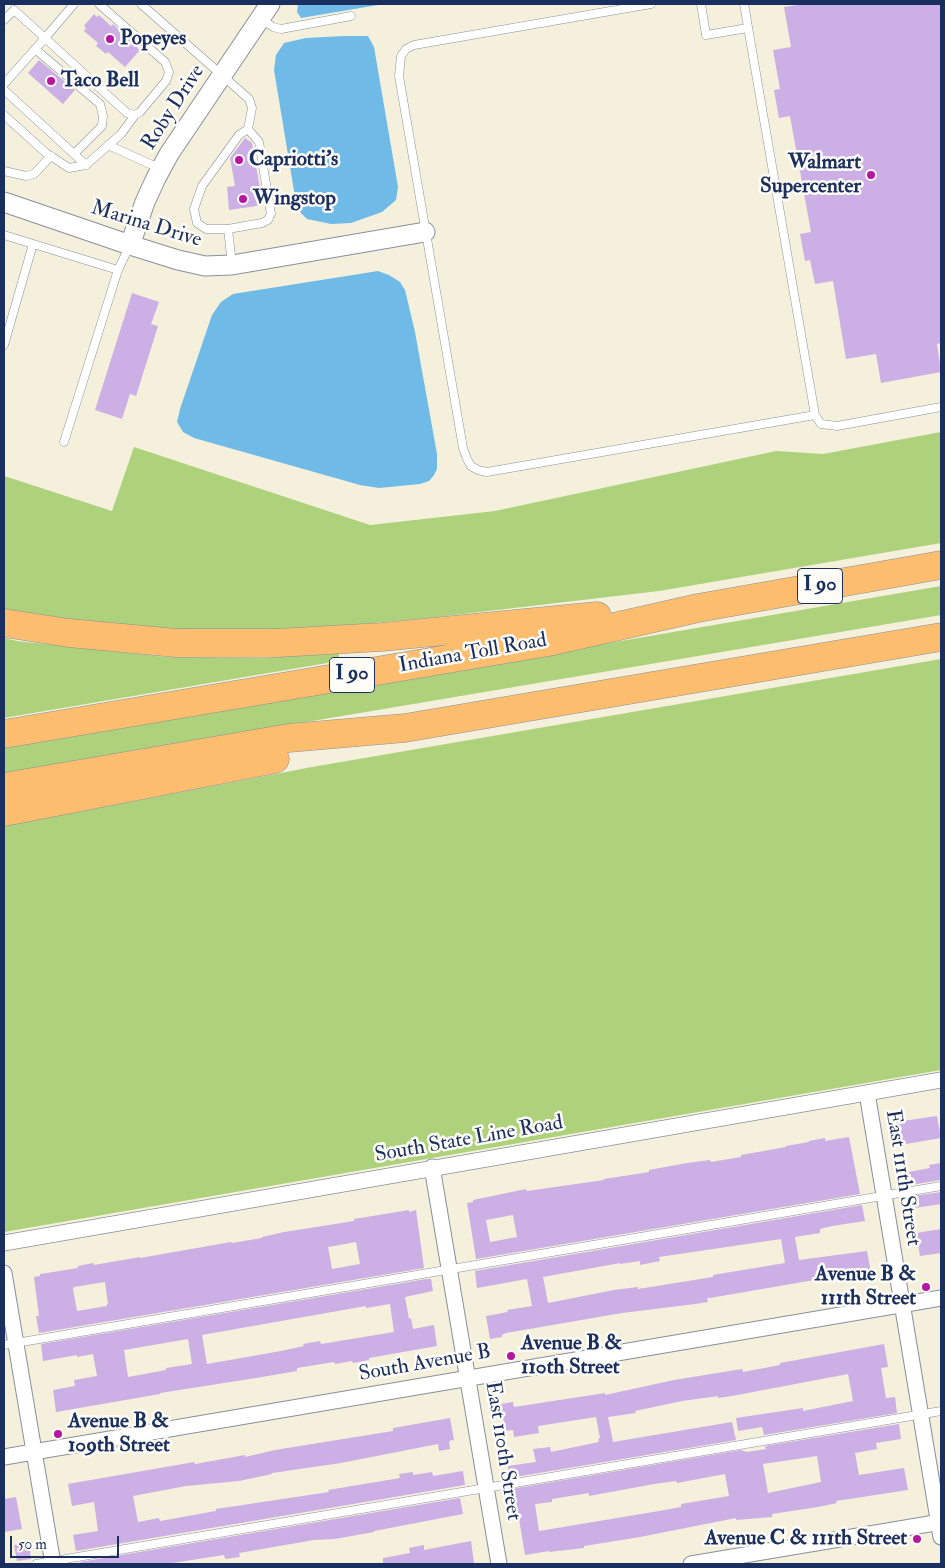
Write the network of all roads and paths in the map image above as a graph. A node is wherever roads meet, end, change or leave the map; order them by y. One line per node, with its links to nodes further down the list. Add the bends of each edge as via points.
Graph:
1 (74, 4): 11 (lane)
2 (99, 4): 17 (lane, via 165,62 169,72 166,81)
3 (141, 4): 13 (lane)
4 (651, 4): 27 (lane, via 414,45 406,50 401,56 399,76)
5 (700, 4): 10 (lane, via 706,35)
6 (744, 4): 10 (lane)
7 (265, 11): 8 (lane, via 273,27 280,29); 13 (street, Roby Drive)
8 (351, 16)
9 (4, 20): 11 (lane, via 14,10)
10 (748, 28): 35 (lane)
11 (44, 38): 12 (lane); 17 (lane, via 127,113)
12 (35, 48): 14 (lane); 20 (lane, via 100,104 102,126)
13 (222, 75): 18 (lane, via 249,99 252,108); 23 (street, Roby Drive)
14 (4, 84)
15 (4, 90): 20 (lane)
16 (4, 115): 21 (lane)
17 (135, 115): 19 (lane)
18 (248, 129): 26 (lane, via 259,142 271,214 262,223); 26 (lane, via 239,135 202,186 194,209 198,223 206,229)
19 (108, 145): 22 (lane); 23 (lane)
20 (74, 154): 22 (lane)
21 (51, 156): 22 (lane, via 69,168); 24 (lane, via 34,174 26,176)
22 (86, 164)
23 (160, 169): 30 (street, Roby Drive)
24 (4, 171)
25 (4, 202): 30 (street, Marina Drive)
26 (228, 229): 31 (lane)
27 (425, 232): 31 (street, Marina Drive); 35 (lane, via 463,448 467,459 478,470 487,472)
28 (4, 235): 29 (lane)
29 (33, 244): 32 (lane); 33 (lane)
30 (130, 245): 31 (street, Marina Drive, via 191,264); 32 (lane)
31 (232, 265)
32 (118, 270): 36 (lane)
33 (4, 345)
34 (941, 407): 35 (lane, via 837,426 821,424)
35 (814, 416)
36 (64, 442)
37 (941, 565): 38 (highway, Indiana Toll Road / I 90)
38 (698, 608): 39 (highway, via 382,637 277,643 176,643); 42 (highway, Indiana Toll Road / I 90, via 548,642)
39 (4, 624)
40 (941, 637): 41 (highway)
41 (406, 728): 43 (highway, via 289,738); 44 (highway, via 294,756)
42 (4, 734)
43 (4, 787)
44 (4, 812)
45 (941, 1080): 46 (street, South State Line Road)
46 (866, 1093): 47 (street, South State Line Road); 49 (street, East 111th Street)
47 (432, 1167): 50 (street, South State Line Road); 51 (street, East 110th Street)
48 (941, 1186): 49 (lane)
49 (884, 1196): 51 (lane); 54 (street, East 111th Street)
50 (4, 1243)
51 (450, 1270): 55 (lane); 56 (street, East 110th Street)
52 (4, 1273): 55 (street)
53 (941, 1298): 54 (street, South Avenue B)
54 (902, 1305): 56 (street, South Avenue B); 58 (street, East 111th Street)
55 (10, 1344): 59 (street)
56 (468, 1379): 59 (street, South Avenue B); 61 (street, East 110th Street)
57 (941, 1411): 58 (lane)
58 (920, 1414): 61 (lane); 62 (street, East 111th Street)
59 (34, 1452): 60 (street, South Avenue B); 64 (street)
60 (4, 1458)
61 (486, 1488): 64 (lane); 66 (street, East 110th Street)
62 (940, 1522): 63 (street, East 111th Street); 67 (street)
63 (941, 1537)
64 (53, 1563): 65 (lane)
65 (36, 1564)
66 (499, 1564)
67 (691, 1564)

